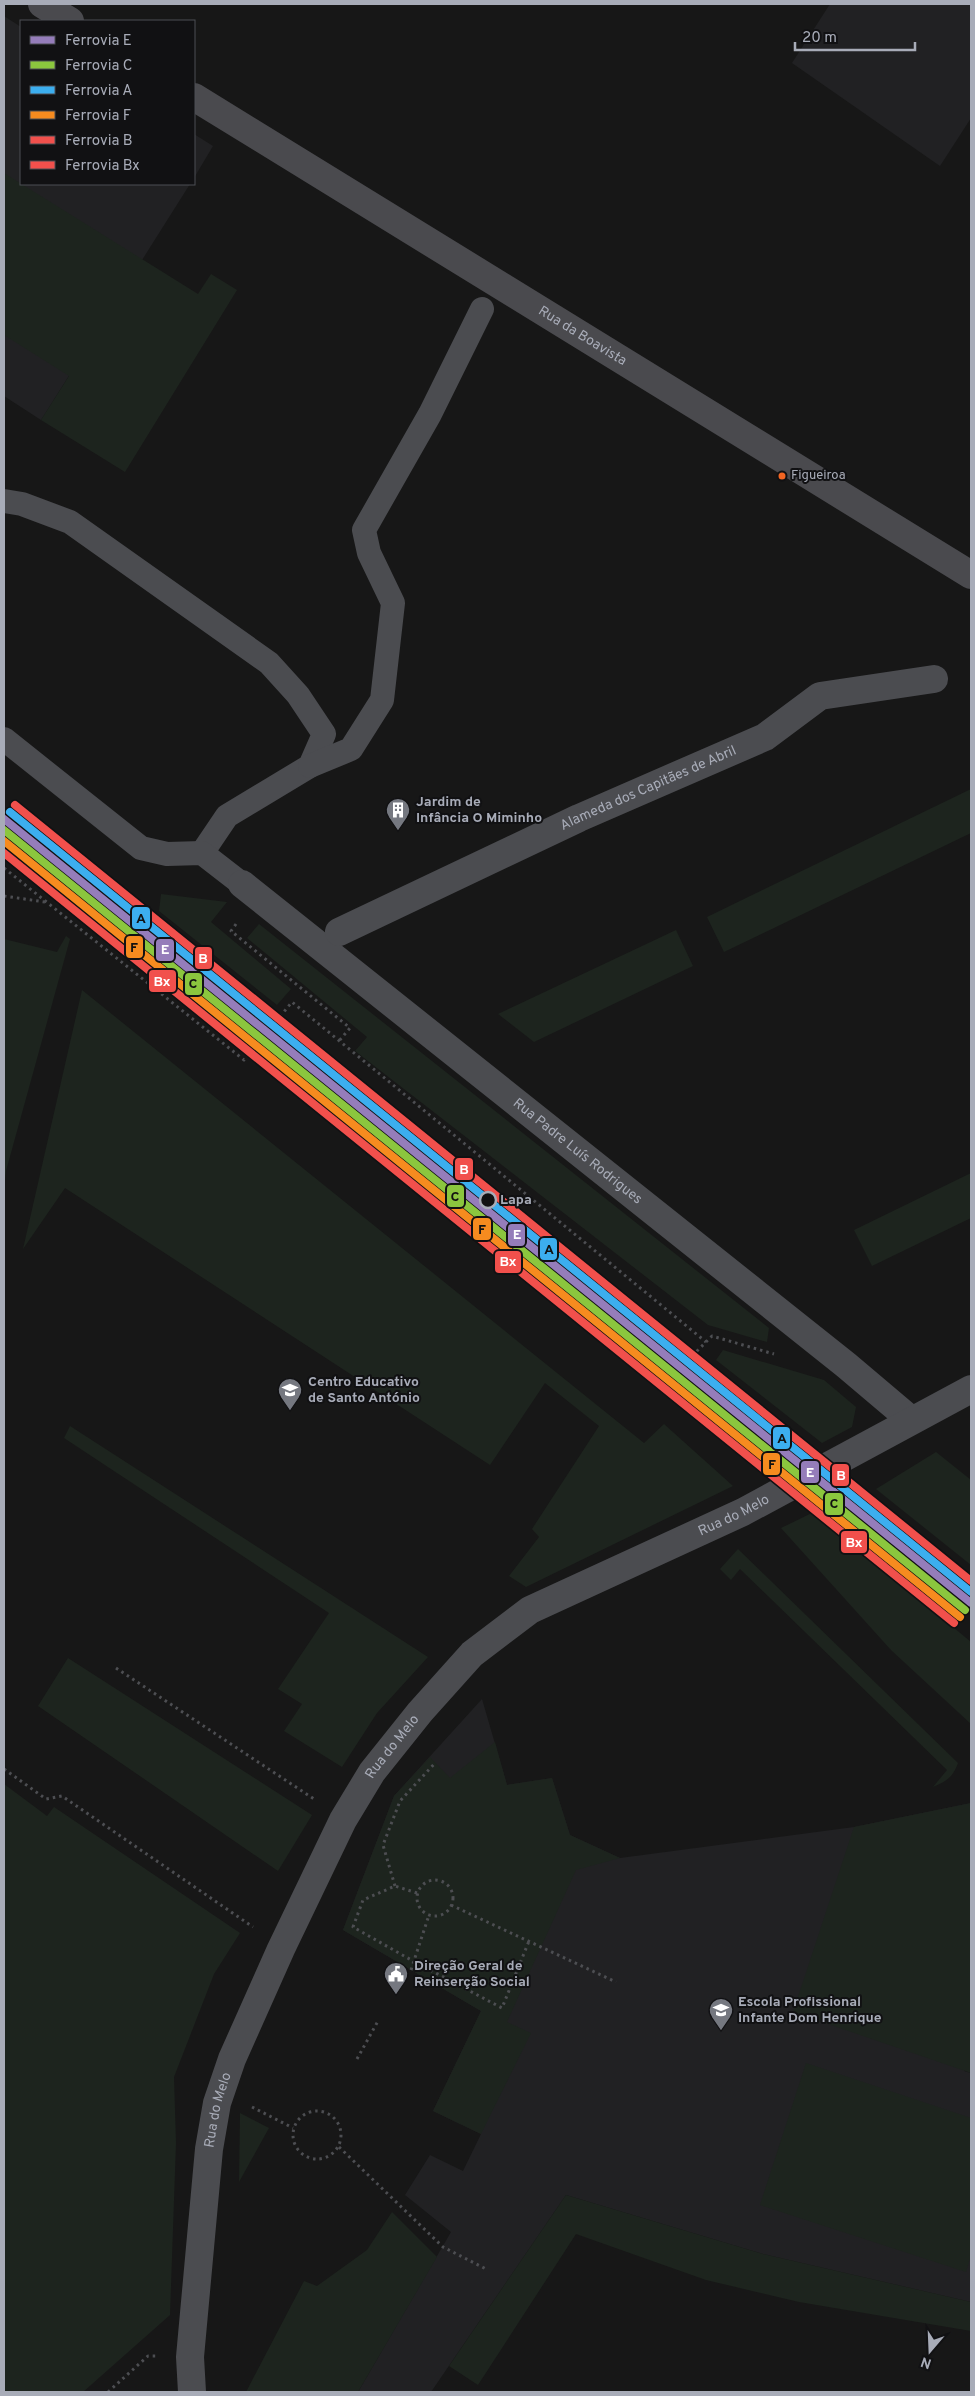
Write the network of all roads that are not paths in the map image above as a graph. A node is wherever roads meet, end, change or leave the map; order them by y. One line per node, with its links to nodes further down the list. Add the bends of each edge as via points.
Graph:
1 (42, 4): 2 (main road)
2 (68, 20)
3 (195, 98): 6 (main road, Rua da Boavista)
4 (482, 309): 9 (lane, via 430,414 364,530 369,553 393,603 382,700 351,750)
5 (4, 501): 9 (lane, via 22,504 70,522 269,663 298,695 324,734)
6 (971, 575)
7 (934, 679): 12 (street, Alameda dos Capitães de Abril, via 820,696 765,737 570,822)
8 (4, 739): 10 (lane, via 141,848 167,854)
9 (310, 766): 10 (lane, via 227,816)
10 (202, 853): 11 (lane)
11 (242, 884): 14 (street, Rua Padre Luís Rodrigues)
12 (339, 932)
13 (971, 1389): 14 (street, Rua do Melo)
14 (911, 1420): 15 (street, Rua do Melo, via 743,1512 530,1610 472,1654 372,1772 343,1820 281,1949 221,2091 209,2149 190,2358)
15 (192, 2392)

